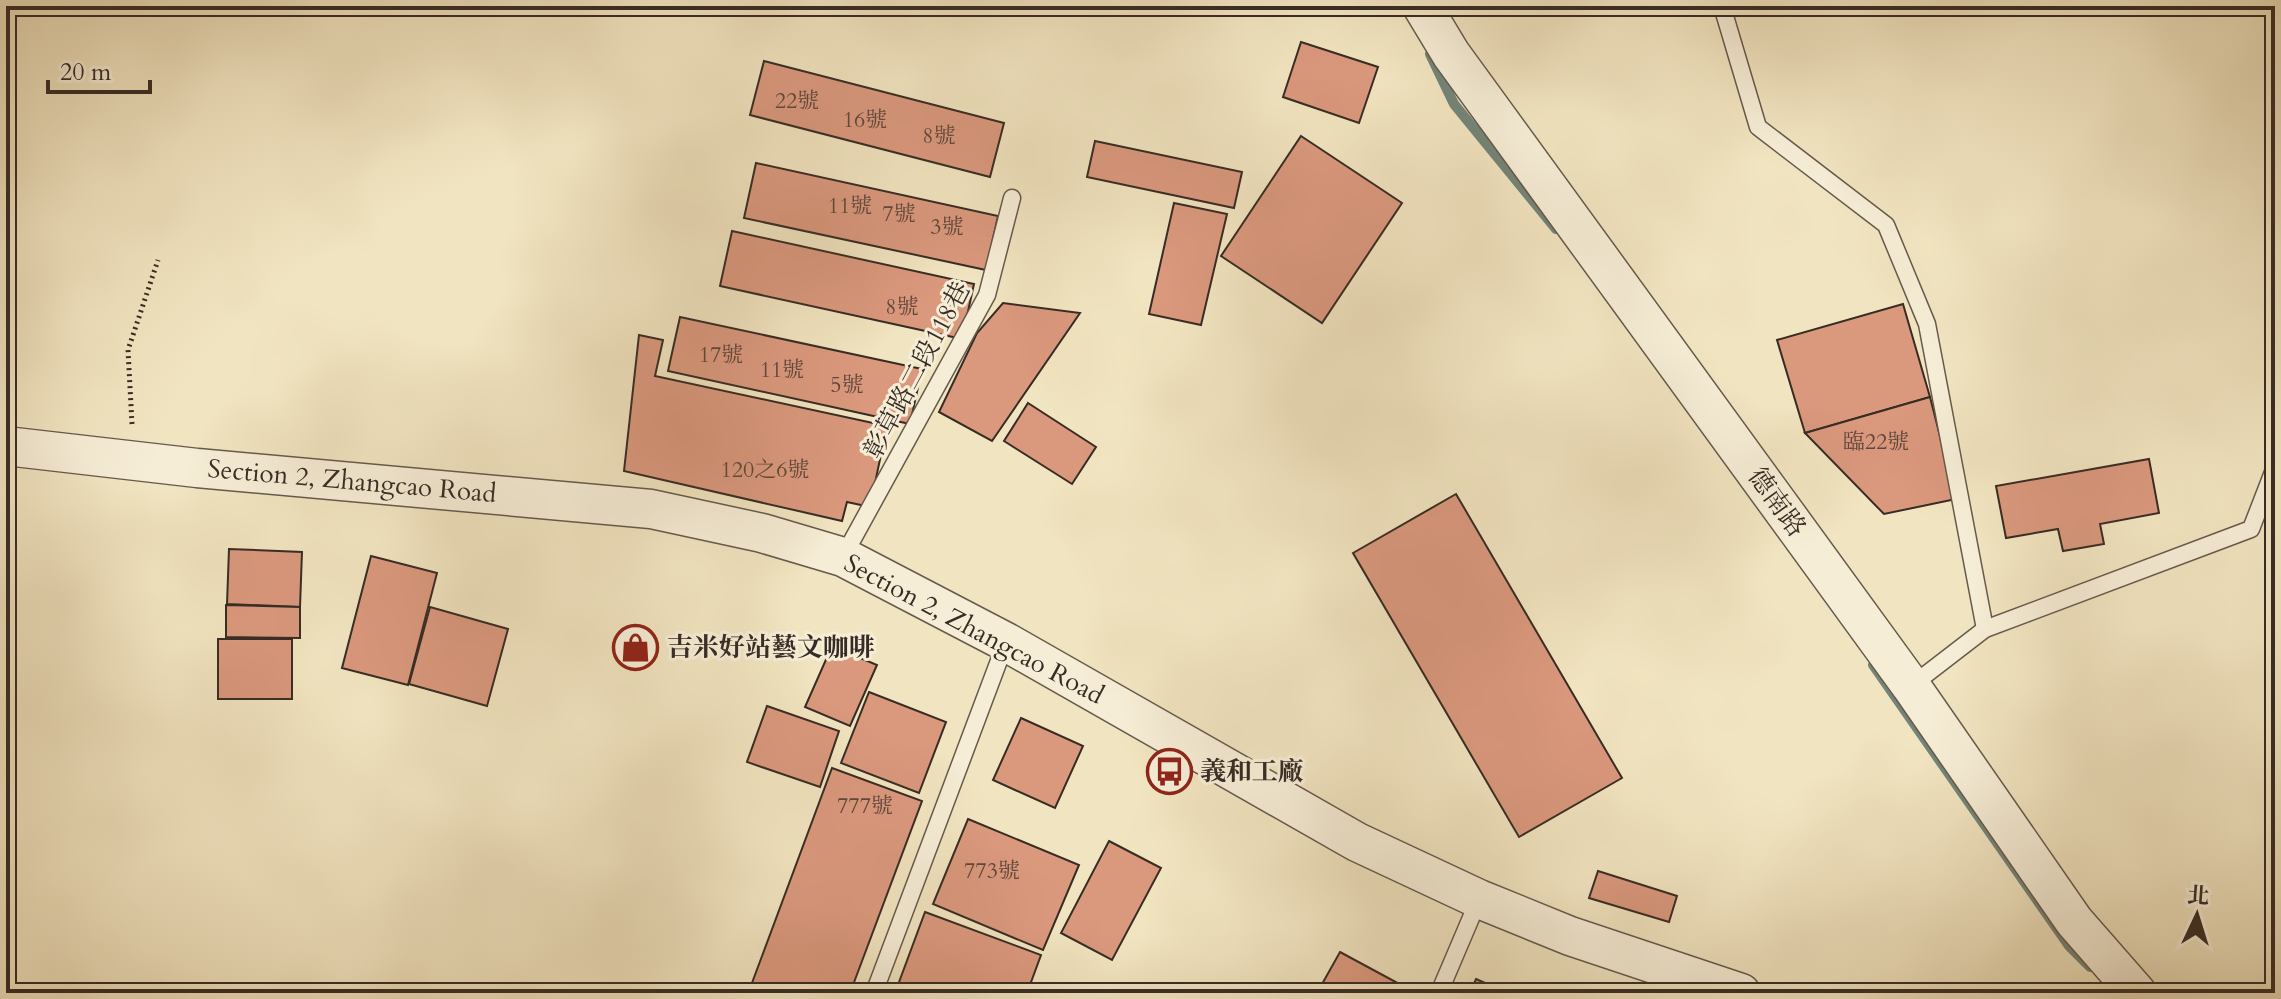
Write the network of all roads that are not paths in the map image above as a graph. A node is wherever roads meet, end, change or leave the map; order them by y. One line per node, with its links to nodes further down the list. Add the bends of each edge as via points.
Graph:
1 (1422, 6): 9 (street, 德南路, via 1451,54)
2 (1722, 6): 7 (lane, via 1758,127 1886,225 1892,239 1927,324)
3 (1012, 198): 6 (lane, 彰草路二段118巷, via 987,295)
4 (6, 446): 6 (street, Section 2, Zhangcao Road, via 651,509)
5 (2275, 467): 7 (lane, via 2251,529)
6 (843, 557): 8 (street, Section 2, Zhangcao Road)
7 (1985, 629): 9 (lane)
8 (1006, 642): 10 (street, Section 2, Zhangcao Road, via 1357,842); 11 (lane)
9 (1911, 686): 14 (street, 德南路, via 2074,921)
10 (1479, 899): 12 (lane); 13 (street, Section 2, Zhangcao Road, via 1570,936)
11 (874, 993)
12 (1439, 993)
13 (1741, 993)
14 (2137, 993)

